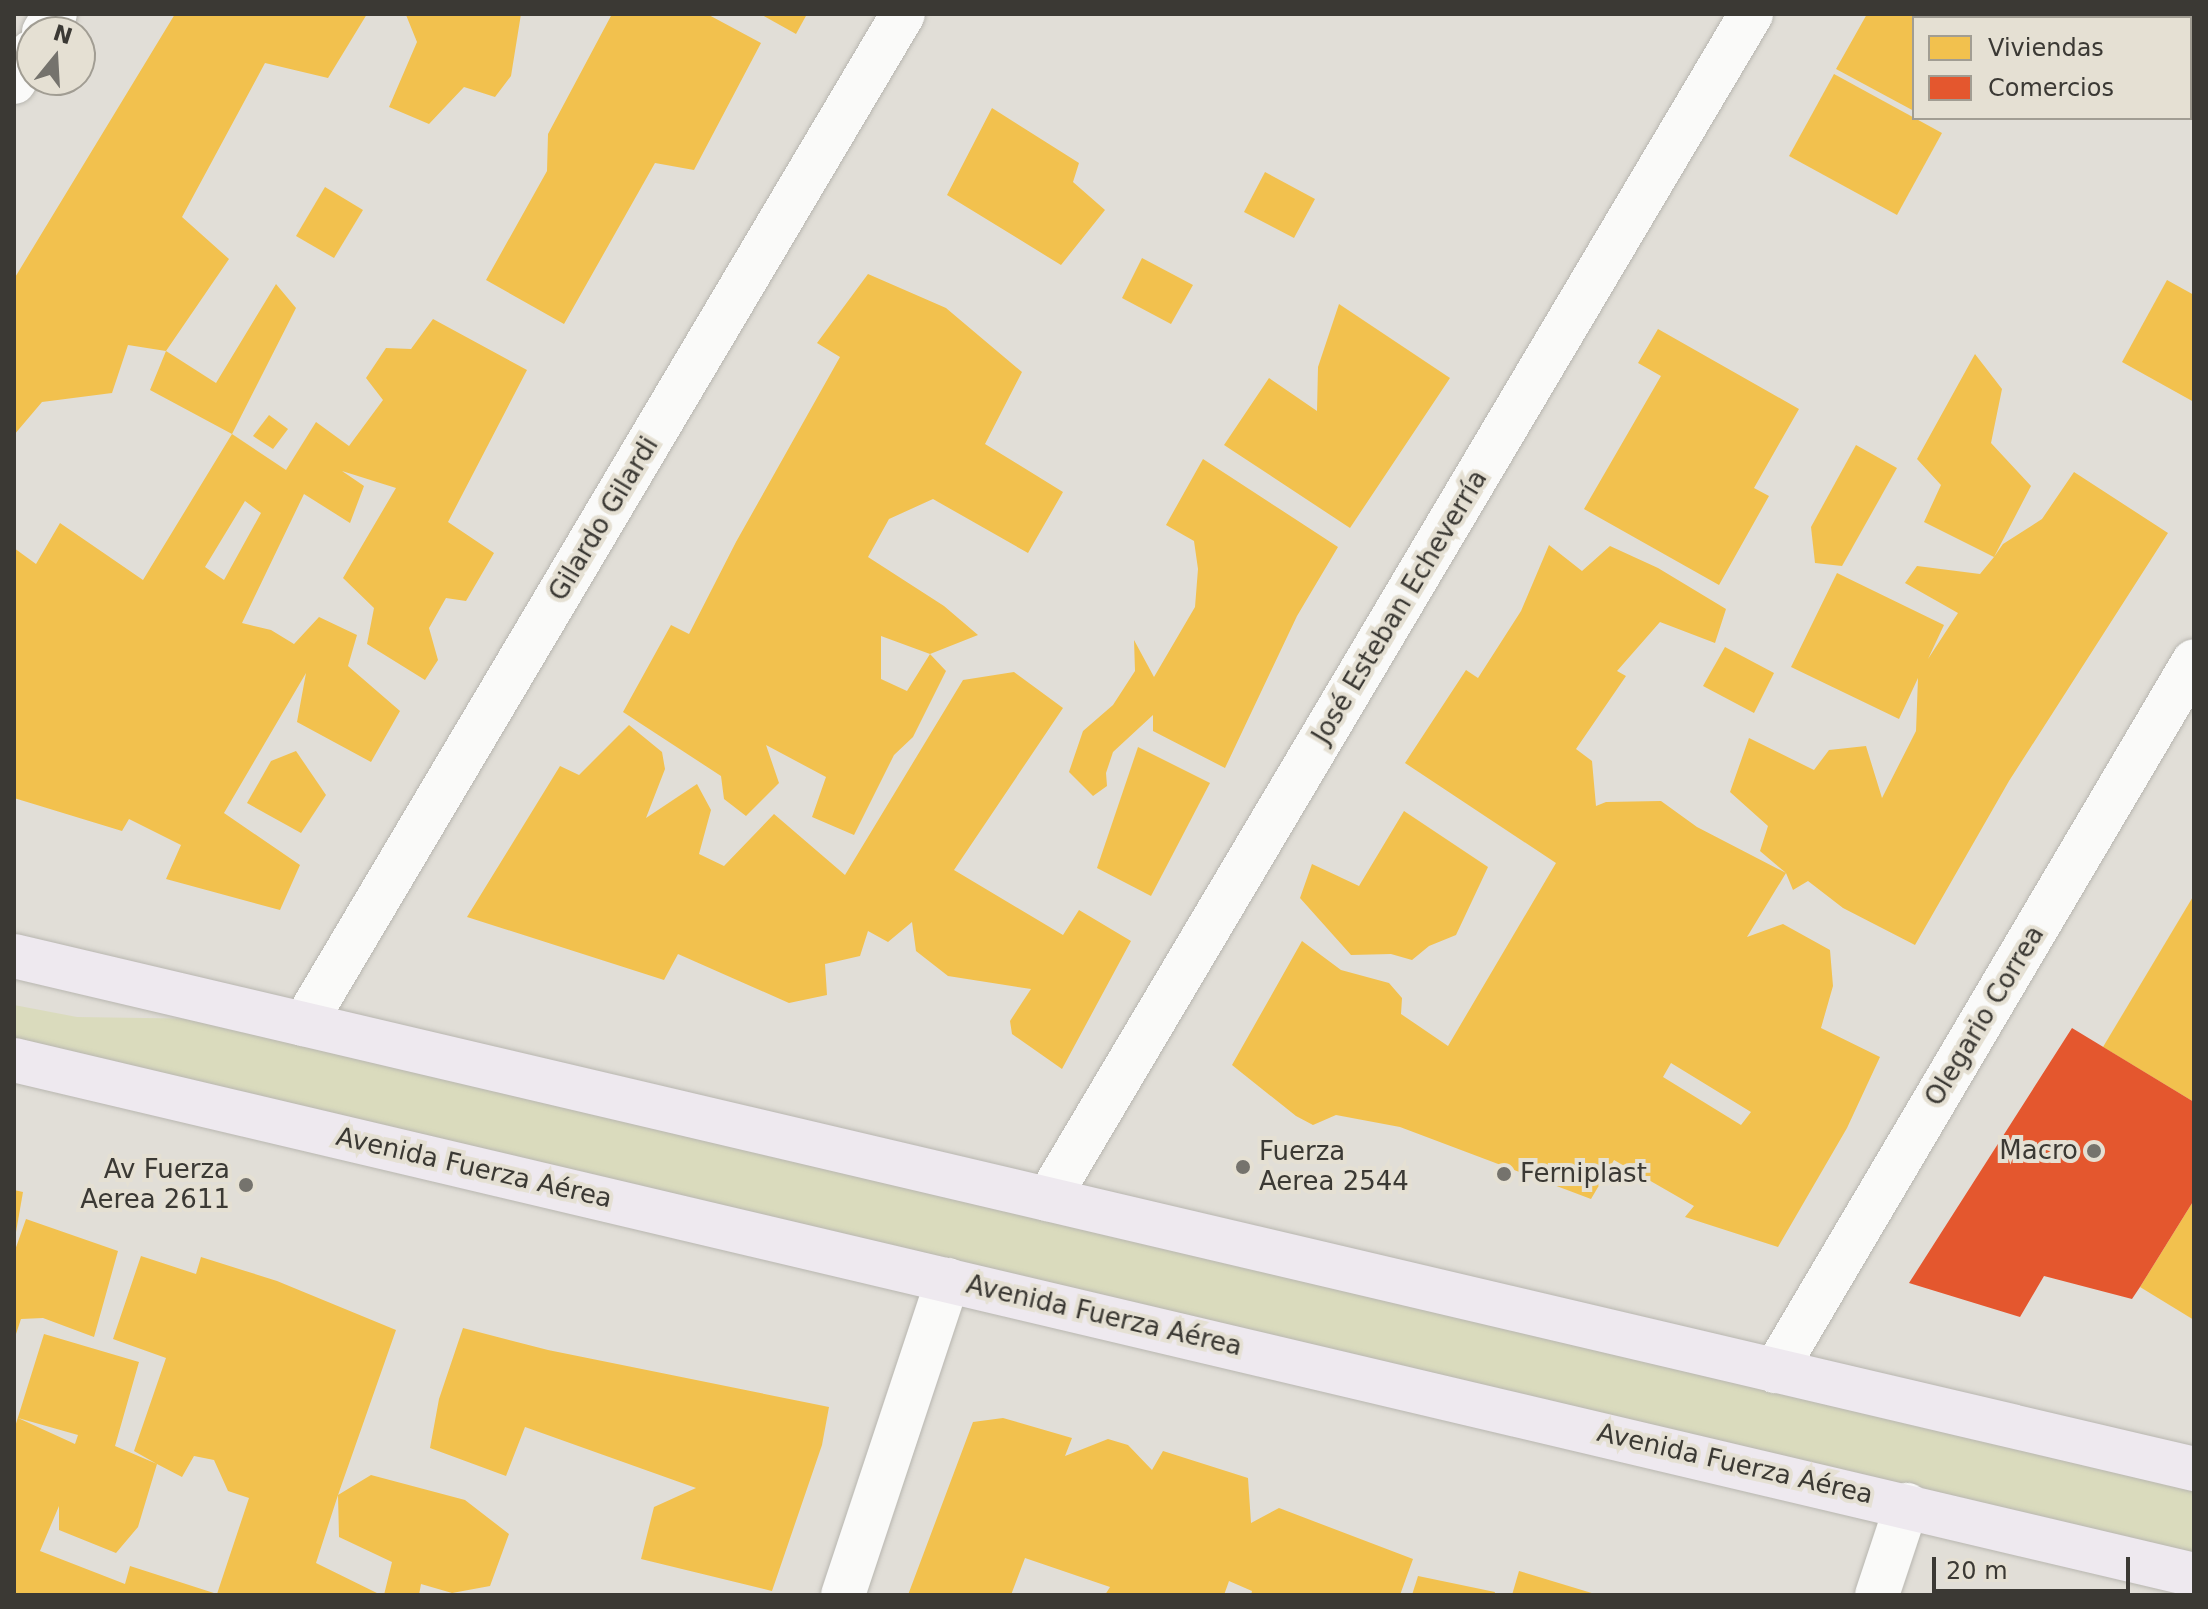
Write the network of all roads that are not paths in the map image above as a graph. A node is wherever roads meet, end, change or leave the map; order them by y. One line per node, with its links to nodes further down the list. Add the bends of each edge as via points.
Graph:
1 (903, 14): 5 (street, Gilardo Gilardi)
2 (1751, 14): 7 (street, José Esteban Echeverría)
3 (2194, 661): 9 (street, Olegario Correa)
4 (14, 956): 5 (main road)
5 (304, 1024): 7 (main road)
6 (14, 1060): 8 (main road, Avenida Fuerza Aérea)
7 (1048, 1199): 9 (main road)
8 (948, 1280): 11 (main road, Avenida Fuerza Aérea); 13 (street)
9 (1775, 1371): 10 (main road)
10 (2194, 1469)
11 (1907, 1505): 12 (main road, Avenida Fuerza Aérea); 14 (street)
12 (2194, 1575)
13 (843, 1595)
14 (1877, 1595)

